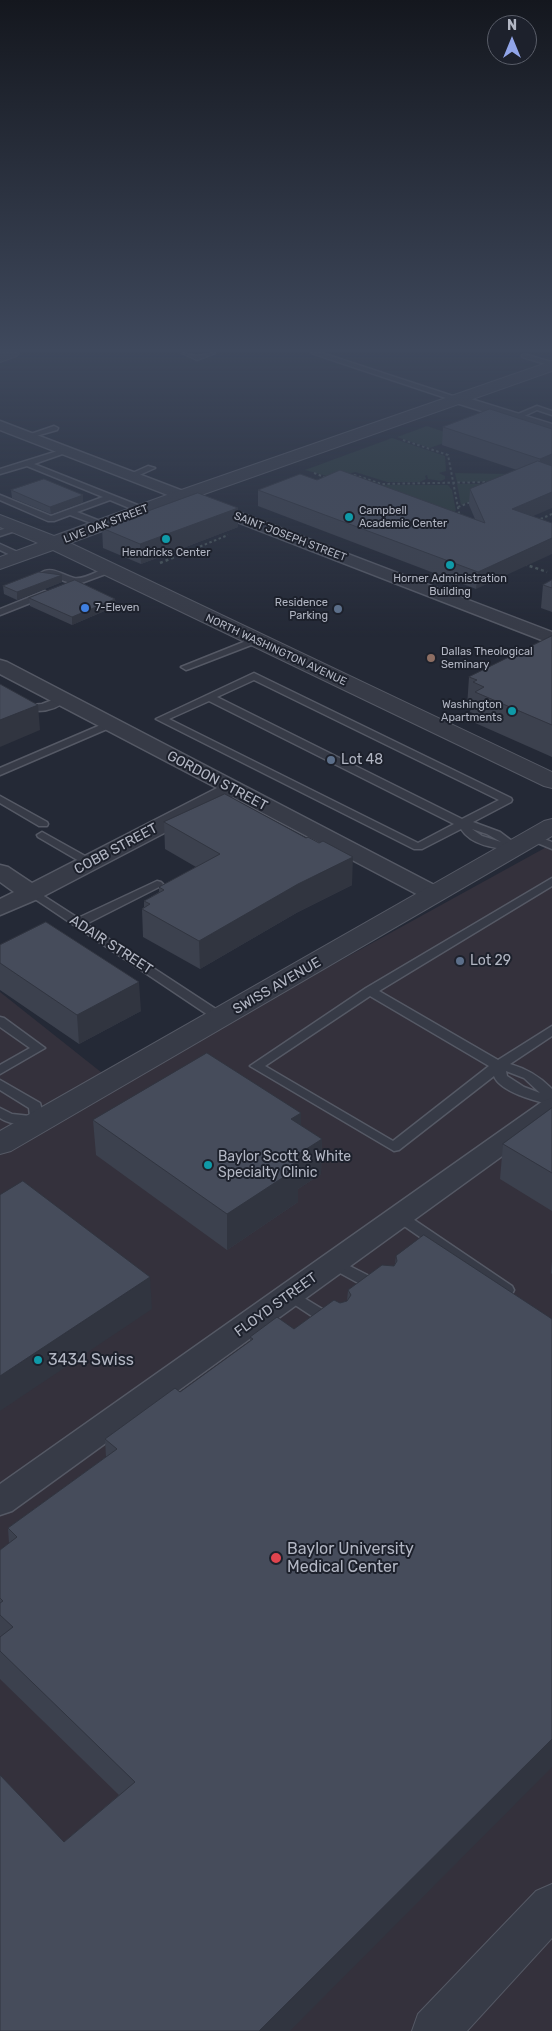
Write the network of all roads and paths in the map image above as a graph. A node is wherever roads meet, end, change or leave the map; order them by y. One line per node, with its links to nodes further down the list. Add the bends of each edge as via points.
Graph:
1 (59, 448): 4 (street, SAINT JOSEPH STREET)
2 (318, 448): 14 (street, LIVE OAK STREET)
3 (424, 448): 12 (path, via 448,456)
4 (67, 451): 5 (lane); 9 (street, SAINT JOSEPH STREET)
5 (28, 464): 7 (lane); 16 (lane)
6 (151, 468): 9 (lane)
7 (0, 472)
8 (313, 472): 10 (path)
9 (132, 475): 14 (street, SAINT JOSEPH STREET)
10 (329, 478)
11 (345, 478): 12 (path, via 354,475 382,484)
12 (453, 482): 13 (path); 18 (path)
13 (491, 482)
14 (183, 495): 19 (street, LIVE OAK STREET); 38 (street, SAINT JOSEPH STREET)
15 (0, 497): 20 (lane, via 51,519)
16 (111, 497): 19 (lane); 20 (lane)
17 (475, 500): 18 (path)
18 (458, 508): 22 (path, via 459,513)
19 (142, 510): 24 (street, LIVE OAK STREET)
20 (70, 512): 24 (lane)
21 (552, 514): 23 (path)
22 (450, 517)
23 (531, 523)
24 (102, 525): 27 (street, LIVE OAK STREET)
25 (6, 527): 27 (street, NORTH WASHINGTON AVENUE)
26 (230, 535): 32 (path)
27 (54, 543): 29 (street, LIVE OAK STREET); 33 (street, NORTH WASHINGTON AVENUE)
28 (0, 547): 29 (lane)
29 (19, 556): 31 (street, LIVE OAK STREET)
30 (519, 562): 34 (path)
31 (0, 563)
32 (160, 563)
33 (108, 570): 36 (lane); 39 (street, NORTH WASHINGTON AVENUE)
34 (547, 572)
35 (39, 574): 36 (lane, via 55,574)
36 (76, 582): 37 (lane)
37 (0, 612)
38 (552, 638)
39 (256, 640): 41 (lane); 47 (street, NORTH WASHINGTON AVENUE)
40 (0, 666): 44 (street, GORDON STREET)
41 (186, 667)
42 (0, 696): 44 (lane, via 36,710)
43 (209, 697): 50 (lane); 50 (lane, via 254,676 507,800); 50 (lane, via 161,719 418,847)
44 (63, 699): 45 (street, GORDON STREET)
45 (110, 724): 46 (lane); 48 (street, GORDON STREET)
46 (0, 772)
47 (552, 781)
48 (232, 789): 52 (street, COBB STREET); 57 (street, GORDON STREET)
49 (0, 798): 52 (lane)
50 (464, 824): 51 (lane, via 468,832 492,844)
51 (538, 839): 57 (street, SWISS AVENUE)
52 (90, 862): 56 (street, COBB STREET)
53 (0, 872): 56 (street, ADAIR STREET)
54 (552, 881): 60 (lane)
55 (157, 884): 59 (lane)
56 (32, 893): 58 (street, COBB STREET); 59 (lane, ADAIR STREET)
57 (434, 894): 61 (street, SWISS AVENUE)
58 (0, 908)
59 (78, 923): 61 (lane, ADAIR STREET)
60 (370, 991): 64 (lane); 64 (lane, via 256,1066 394,1147)
61 (222, 1018): 71 (street, SWISS AVENUE)
62 (0, 1021): 65 (lane, via 39,1048)
63 (552, 1030): 64 (lane)
64 (498, 1066): 67 (lane, via 517,1068); 68 (lane, via 501,1078 519,1090)
65 (0, 1070)
66 (0, 1084): 71 (lane, via 35,1106)
67 (552, 1097)
68 (552, 1101)
69 (552, 1107): 73 (street, FLOYD STREET)
70 (0, 1112): 71 (lane, via 9,1118)
71 (38, 1121): 72 (street, SWISS AVENUE)
72 (0, 1144)
73 (399, 1216): 74 (street, FLOYD STREET); 77 (lane)
74 (334, 1263): 75 (lane); 76 (street, FLOYD STREET)
75 (388, 1292)
76 (290, 1295): 78 (lane); 79 (street, FLOYD STREET)
77 (520, 1298)
78 (340, 1327)
79 (1, 1500)
80 (552, 1906): 81 (street)
81 (435, 2031)

